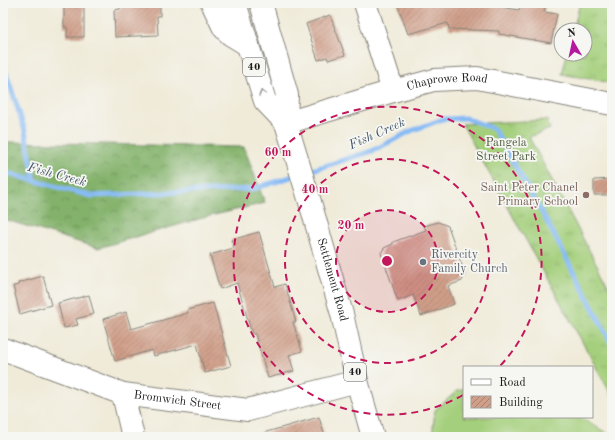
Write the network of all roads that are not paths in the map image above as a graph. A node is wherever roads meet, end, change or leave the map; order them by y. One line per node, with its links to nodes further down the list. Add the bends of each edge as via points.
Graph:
1 (212, 3): 6 (street, via 224,28)
2 (235, 3): 6 (street, Settlement Road / 40)
3 (248, 3): 6 (street, via 255,25 254,38)
4 (260, 3): 9 (street, Settlement Road / 40, via 287,95)
5 (365, 3): 7 (street)
6 (248, 45): 9 (street, Settlement Road / 40, one-way to 6, via 265,101)
7 (393, 90): 8 (street, Chaprowe Road, via 434,80 477,78); 9 (street, Chaprowe Road)
8 (612, 104)
9 (286, 123): 11 (street, Settlement Road / 40, via 342,314)
10 (3, 349): 12 (street, Bromwich Street)
11 (357, 381): 12 (street, Bromwich Street, via 248,410); 14 (street, Settlement Road / 40)
12 (123, 394): 13 (street)
13 (133, 437)
14 (373, 437)

